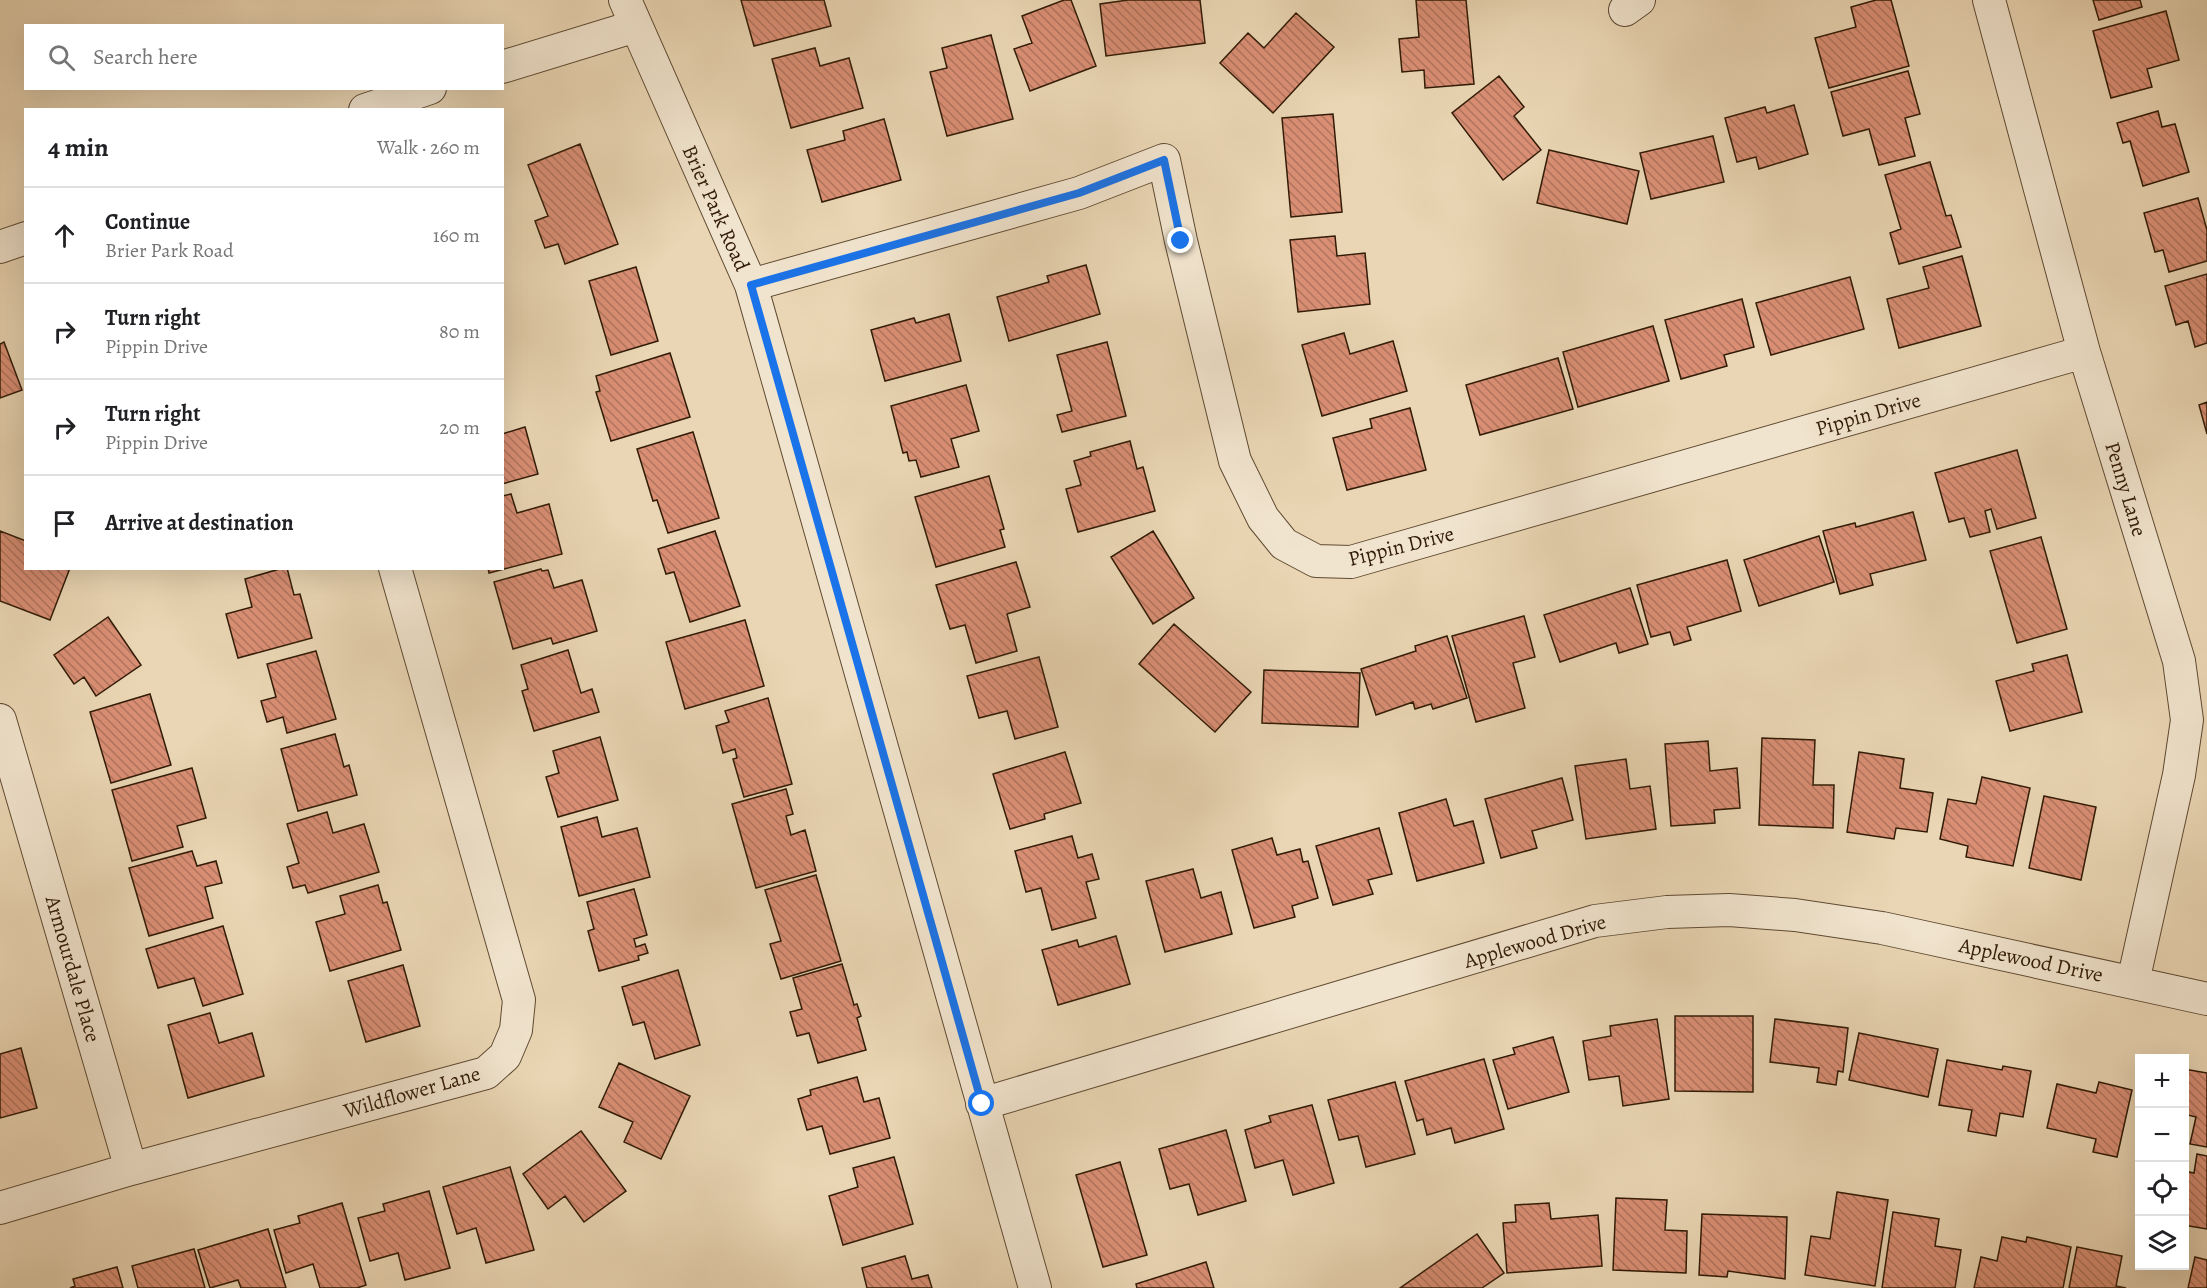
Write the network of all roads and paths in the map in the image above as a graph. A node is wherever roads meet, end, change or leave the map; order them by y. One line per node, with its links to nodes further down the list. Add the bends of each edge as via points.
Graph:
1 (1989, 0): 9 (street, Penny Lane)
2 (631, 13): 3 (street); 8 (street, Brier Park Road)
3 (504, 66)
4 (424, 90): 5 (street)
5 (371, 108)
6 (24, 239): 7 (street)
7 (0, 247)
8 (751, 285): 9 (street, Pippin Drive, via 1079,193 1164,160 1235,461 1263,518 1284,544 1316,561 1351,562); 15 (street, Brier Park Road)
9 (2084, 352): 13 (street, Penny Lane, via 2179,661 2187,720 2179,775)
10 (396, 570): 16 (street, Wildflower Lane, via 519,1000 516,1030 505,1056 486,1073)
11 (0, 720): 12 (street, Armourdale Place)
12 (7, 771): 16 (street, Armourdale Place)
13 (2133, 982): 14 (street, Applewood Drive); 15 (street, Applewood Drive, via 1881,928 1795,915 1729,910 1667,912 1595,921)
14 (2207, 999)
15 (982, 1104): 18 (street, Brier Park Road)
16 (131, 1169): 17 (street, Wildflower Lane)
17 (0, 1208)
18 (1035, 1288)

